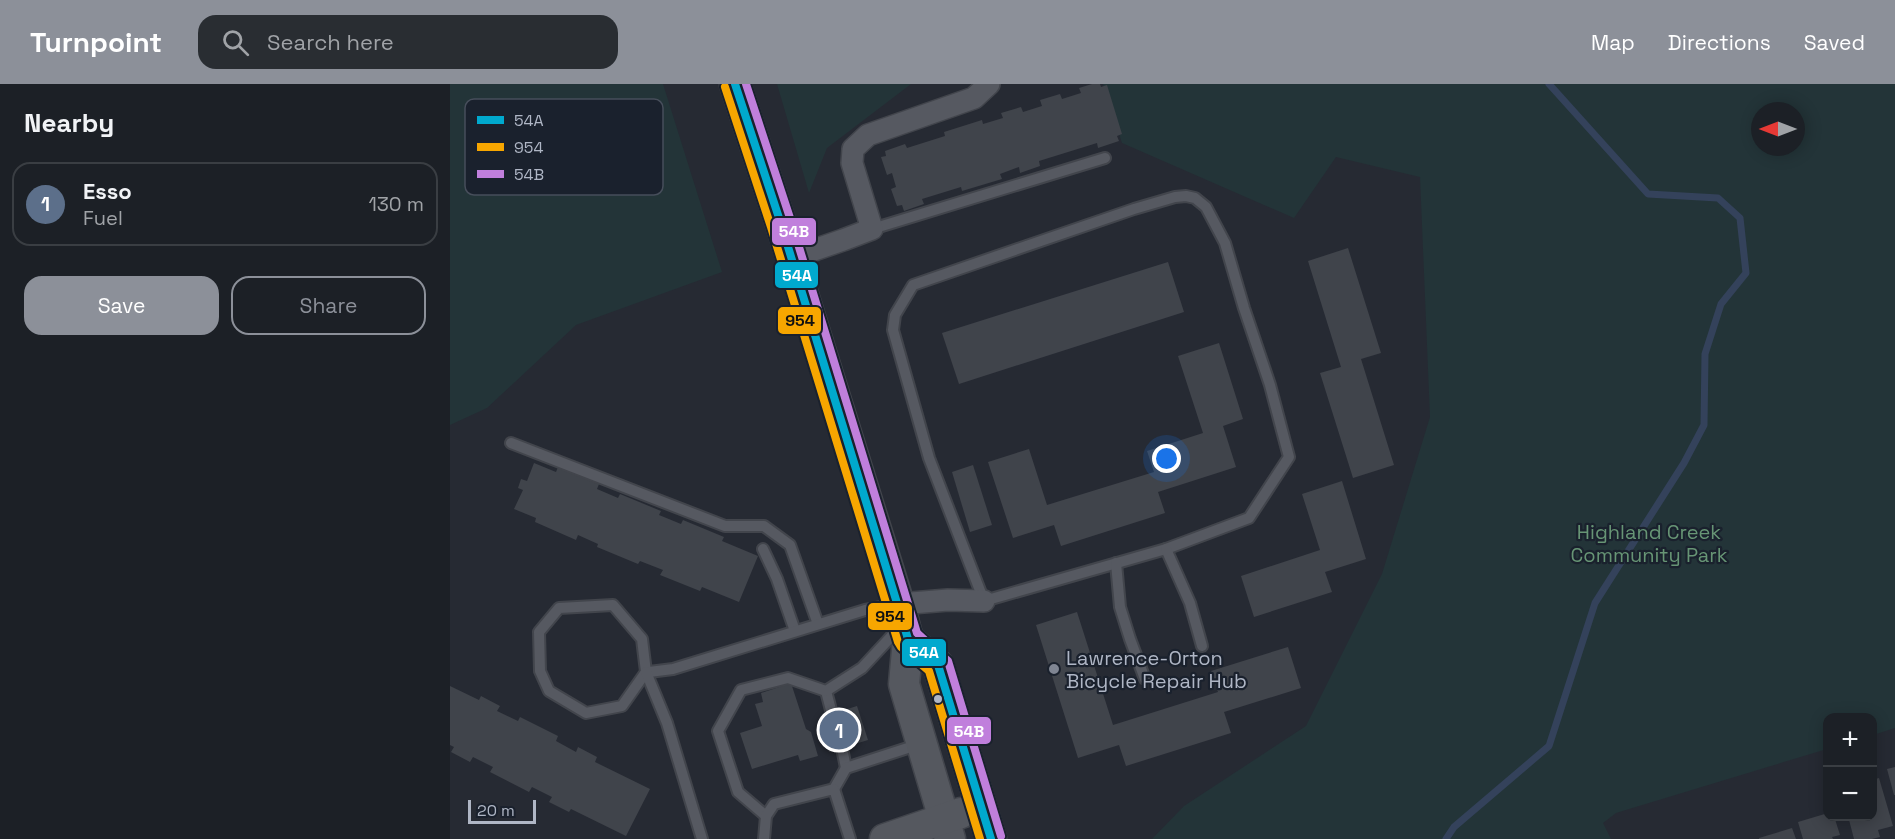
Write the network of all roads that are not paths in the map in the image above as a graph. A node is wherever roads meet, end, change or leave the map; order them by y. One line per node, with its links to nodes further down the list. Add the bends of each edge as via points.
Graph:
1 (735, 84): 5 (main road)
2 (989, 84): 4 (street, via 974,98 868,135 853,149 852,163)
3 (1105, 158): 4 (lane)
4 (872, 229): 5 (street)
5 (791, 258): 11 (main road)
6 (512, 443): 12 (lane, via 725,526 764,526 789,545)
7 (763, 549): 13 (lane)
8 (1166, 549): 9 (lane); 10 (lane, via 1249,518 1289,457 1225,243 1206,207 1186,196 1134,209 914,285 895,315 893,330 929,458); 14 (lane, via 1190,603)
9 (1116, 563): 10 (lane); 16 (lane, via 1120,607)
10 (984, 601): 11 (street, via 948,600)
11 (904, 622): 12 (lane, via 865,610); 17 (lane, via 862,668); 19 (main road, via 904,684); 23 (main road, via 938,665)
12 (818, 624): 13 (lane)
13 (795, 631): 15 (lane, via 673,669)
14 (1202, 646)
15 (646, 672): 15 (lane, via 642,639 613,605 559,608 539,633 540,671 549,691 586,713 622,706); 26 (lane, via 667,723)
16 (1145, 679)
17 (826, 691): 18 (lane); 24 (lane, via 788,678 741,690 718,731 738,792)
18 (832, 714)
19 (921, 744): 21 (lane); 25 (main road)
20 (842, 748): 21 (lane)
21 (846, 768): 22 (lane)
22 (834, 789): 24 (lane, via 774,804); 28 (lane)
23 (981, 807): 25 (main road); 30 (main road)
24 (766, 816): 27 (lane)
25 (947, 829): 29 (main road)
26 (702, 839)
27 (764, 839)
28 (850, 839)
29 (885, 839)
30 (991, 839)

